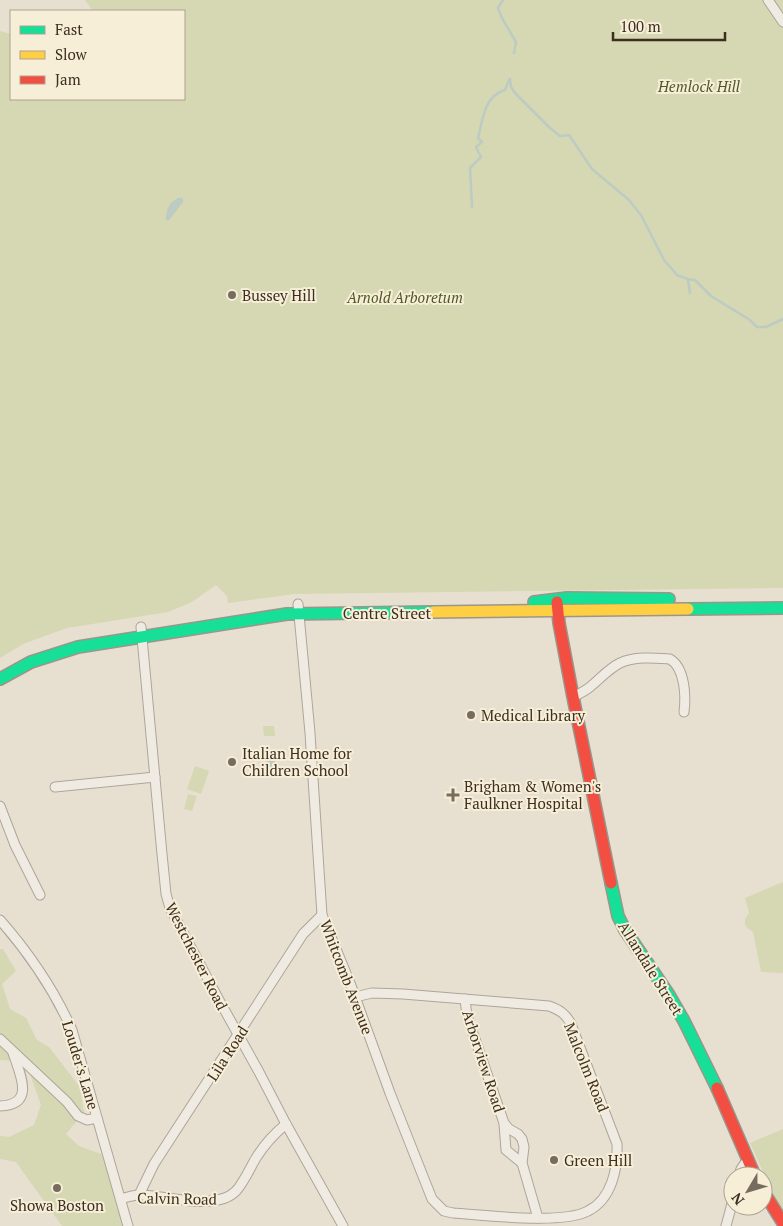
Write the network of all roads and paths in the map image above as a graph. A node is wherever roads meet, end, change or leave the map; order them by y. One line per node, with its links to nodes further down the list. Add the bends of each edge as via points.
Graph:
1 (768, 0): 2 (street)
2 (783, 22)
3 (783, 598): 4 (main road, Centre Street, via 618,598)
4 (557, 606): 5 (main road, Centre Street); 6 (main road, Centre Street, via 512,602); 10 (main road, Allandale Street)
5 (783, 608)
6 (298, 609): 7 (main road, Centre Street, via 255,618); 16 (street, Whitcomb Avenue)
7 (141, 631): 8 (main road, Centre Street, via 64,640); 9 (main road, Centre Street, via 64,650 31,662); 12 (street, Westchester Road)
8 (0, 667)
9 (0, 679)
10 (573, 697): 11 (street, via 621,663 670,659 681,670); 27 (main road, Allandale Street, via 618,916 684,1020)
11 (684, 712)
12 (155, 777): 13 (street); 20 (street, Westchester Road, via 170,908)
13 (55, 787)
14 (0, 806): 15 (street)
15 (40, 895)
16 (322, 916): 18 (street, Whitcomb Avenue); 20 (street, Lila Road, via 303,934)
17 (0, 920): 24 (street, Louder's Lane, via 40,972 66,1015)
18 (355, 997): 19 (street, Malcolm Road, via 372,993); 34 (street, Whitcomb Avenue, via 432,1199 444,1211 453,1213)
19 (465, 999): 25 (street, Arborview Road, via 467,1016); 34 (street, Malcolm Road, via 549,1006 562,1011 571,1024 617,1144 616,1172 597,1205 566,1218)
20 (239, 1036): 26 (street, Westchester Road); 31 (street, Lila Road, via 154,1164)
21 (0, 1039): 22 (street)
22 (12, 1050): 23 (street, via 22,1093 13,1104); 24 (street, via 78,1116 87,1120)
23 (0, 1106)
24 (97, 1118): 32 (street, Louder's Lane)
25 (504, 1123): 28 (street, Arborview Road, via 506,1150); 28 (street, Arborview Road, via 522,1139)
26 (286, 1124): 31 (street, Calvin Road, via 271,1137 237,1190 228,1197 211,1201); 37 (street, Westchester Road)
27 (748, 1160): 29 (street); 30 (main road, Allandale Street)
28 (522, 1163): 34 (street, Arborview Road)
29 (743, 1166)
30 (751, 1166)
31 (139, 1195): 32 (street, Calvin Road)
32 (121, 1199): 36 (street, Louder's Lane)
33 (773, 1207): 35 (main road)
34 (538, 1218)
35 (783, 1223)
36 (128, 1226)
37 (343, 1226)

